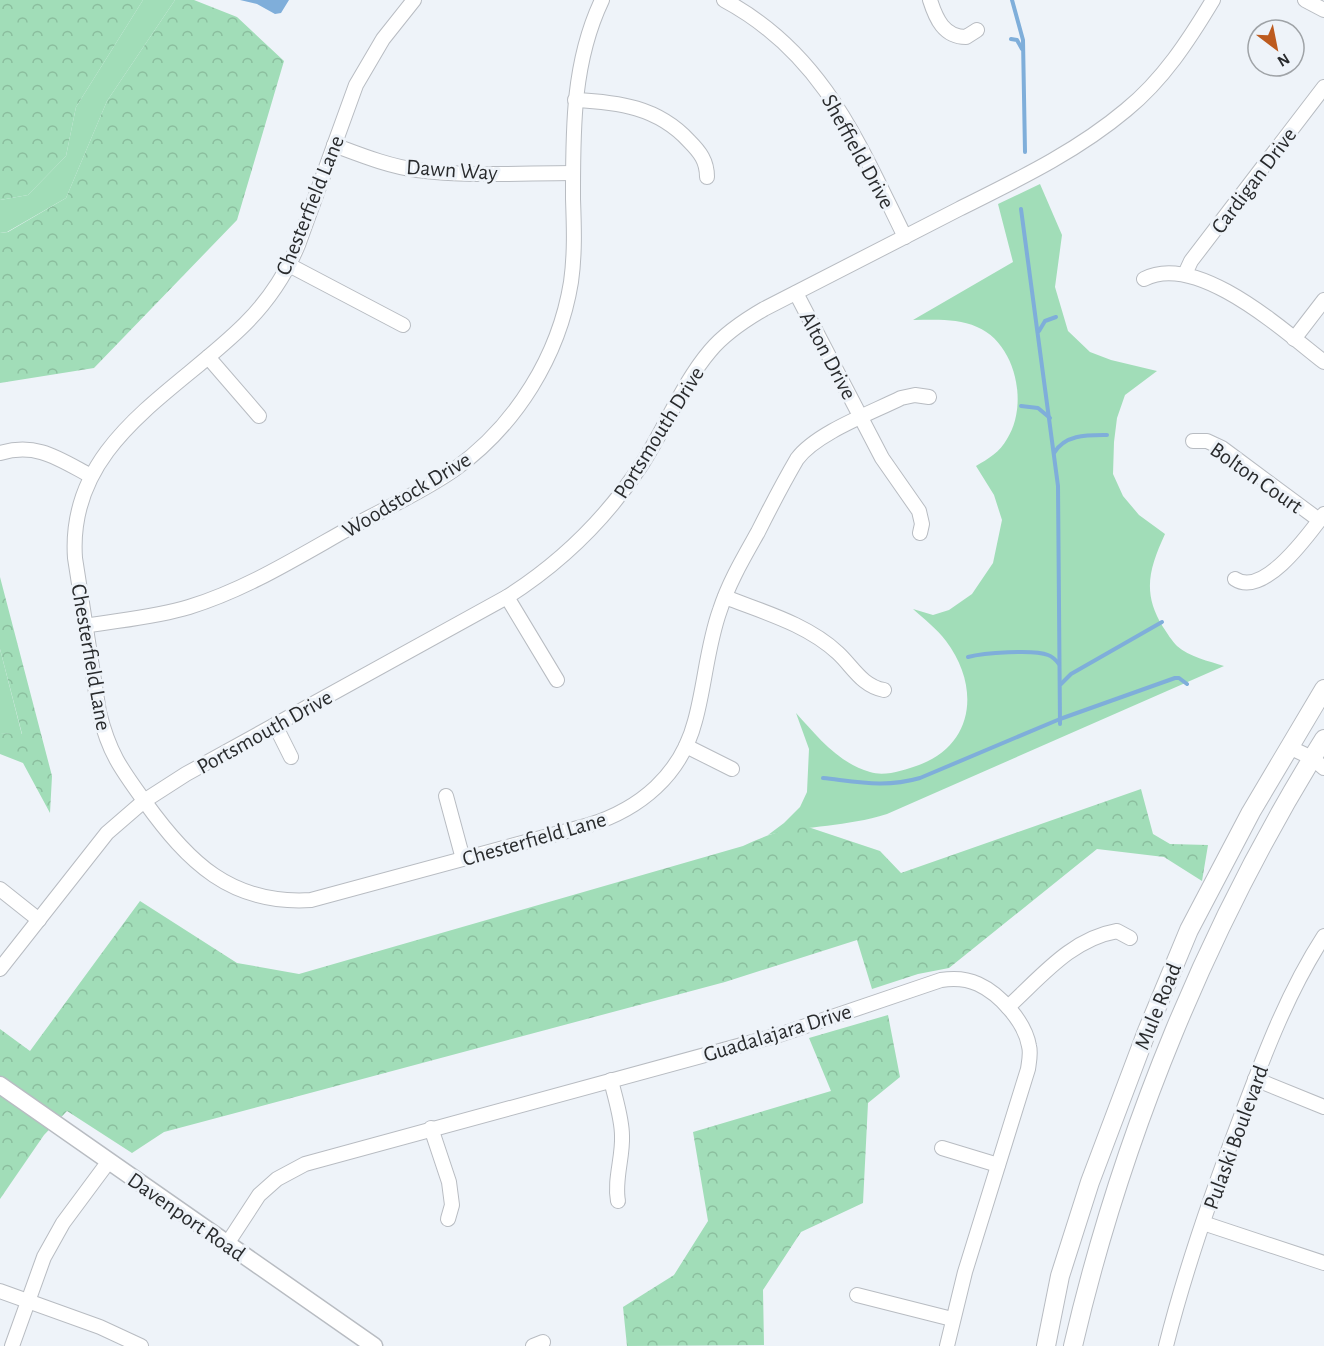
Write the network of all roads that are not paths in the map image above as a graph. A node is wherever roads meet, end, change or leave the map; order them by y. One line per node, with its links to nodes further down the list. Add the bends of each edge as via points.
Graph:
1 (414, 0): 11 (street, Chesterfield Lane, via 364,68)
2 (602, 0): 10 (street, Woodstock Drive, via 585,44)
3 (724, 0): 14 (street, Sheffield Drive, via 787,45 823,85 854,135)
4 (930, 0): 8 (street, via 939,22 951,34 966,37)
5 (1213, 0): 14 (street, Portsmouth Drive, via 1166,69 1106,126 1064,154)
6 (1305, 0): 7 (street)
7 (1324, 10)
8 (978, 30)
9 (1324, 87): 16 (street, Cardigan Drive)
10 (575, 100): 12 (street, Woodstock Drive); 13 (street, via 632,106 662,119 700,153)
11 (334, 145): 12 (street, Dawn Way, via 376,161 418,170); 15 (street, Chesterfield Lane)
12 (573, 173): 35 (street, Woodstock Drive, via 573,261 561,324 529,391 490,439 437,480 243,586 188,607)
13 (707, 177)
14 (905, 237): 18 (street, Portsmouth Drive)
15 (289, 265): 20 (street); 22 (street, Chesterfield Lane, via 254,315)
16 (1185, 274): 17 (street, via 1159,273); 21 (street, via 1233,296)
17 (1144, 279)
18 (796, 293): 26 (street, Alton Drive); 33 (street, Portsmouth Drive, via 746,320 712,349 688,382 643,462 606,513 565,555)
19 (1324, 300): 21 (street)
20 (403, 325)
21 (1294, 339): 23 (street)
22 (208, 357): 25 (street); 29 (street, Chesterfield Lane, via 122,432)
23 (1324, 362)
24 (929, 397): 26 (street, Chesterfield Lane, via 909,395)
25 (259, 416)
26 (862, 417): 31 (street, Alton Drive, via 887,466 919,511); 34 (street, Chesterfield Lane, via 801,453)
27 (1193, 441): 30 (street, Bolton Court, via 1207,441 1222,448)
28 (0, 453): 29 (street, via 34,449)
29 (91, 476): 35 (street, Chesterfield Lane, via 80,504 74,538)
30 (1322, 517): 32 (street, via 1272,572 1254,582)
31 (920, 533)
32 (1235, 579)
33 (507, 597): 36 (street); 39 (street, Portsmouth Drive)
34 (725, 597): 38 (street, via 809,633 837,652 867,685); 41 (street, Chesterfield Lane, via 714,627 695,722)
35 (85, 626): 47 (street, Chesterfield Lane, via 105,736 118,765)
36 (557, 680)
37 (1324, 689): 42 (main road, Mule Road)
38 (884, 690)
39 (275, 725): 43 (street); 47 (street, Portsmouth Drive)
40 (1324, 739): 44 (main road, Mule Road)
41 (686, 746): 45 (street); 48 (street, Chesterfield Lane, via 657,788 623,812)
42 (1289, 747): 44 (street); 76 (main road, Mule Road, via 1189,930 1147,1031 1089,1182 1060,1276)
43 (291, 757)
44 (1318, 763): 77 (main road, Mule Road, via 1266,836 1174,1033 1117,1186 1089,1275)
45 (732, 769)
46 (446, 796): 48 (street)
47 (144, 801): 48 (street, Chesterfield Lane, via 166,832 200,867 232,886 270,899 323,898); 50 (street, Portsmouth Drive, via 95,847)
48 (463, 859)
49 (0, 889): 50 (street)
50 (39, 920): 53 (street, Portsmouth Drive)
51 (1324, 936): 55 (street, Pulaski Boulevard, via 1288,1000)
52 (1130, 938): 54 (street, via 1117,931 1083,941)
53 (0, 969)
54 (1008, 1007): 56 (street, Guadalajara Drive, via 977,983 957,978 941,980 782,1034); 62 (street, Guadalajara Drive, via 1023,1027 1030,1048 1028,1070)
55 (1255, 1078): 58 (street); 65 (street, Pulaski Boulevard)
56 (611, 1080): 59 (street, Guadalajara Drive); 63 (street, via 622,1133)
57 (0, 1085): 61 (street, Davenport Road)
58 (1324, 1107)
59 (431, 1128): 64 (street, via 449,1182 452,1205); 66 (street, Guadalajara Drive, via 305,1164 277,1179 259,1195)
60 (942, 1148): 62 (street)
61 (109, 1161): 66 (street, Davenport Road); 70 (street, via 63,1223 44,1257)
62 (998, 1165): 71 (street, Guadalajara Drive)
63 (618, 1201)
64 (448, 1219)
65 (1203, 1223): 67 (street); 78 (street, Pulaski Boulevard)
66 (227, 1244): 74 (street, Davenport Road)
67 (1324, 1263)
68 (0, 1291): 70 (street)
69 (857, 1295): 71 (street)
70 (28, 1301): 72 (street); 73 (street)
71 (952, 1320): 75 (street, Guadalajara Drive)
72 (12, 1346)
73 (141, 1346)
74 (374, 1346)
75 (947, 1346)
76 (1046, 1346)
77 (1073, 1346)
78 (1166, 1346)

